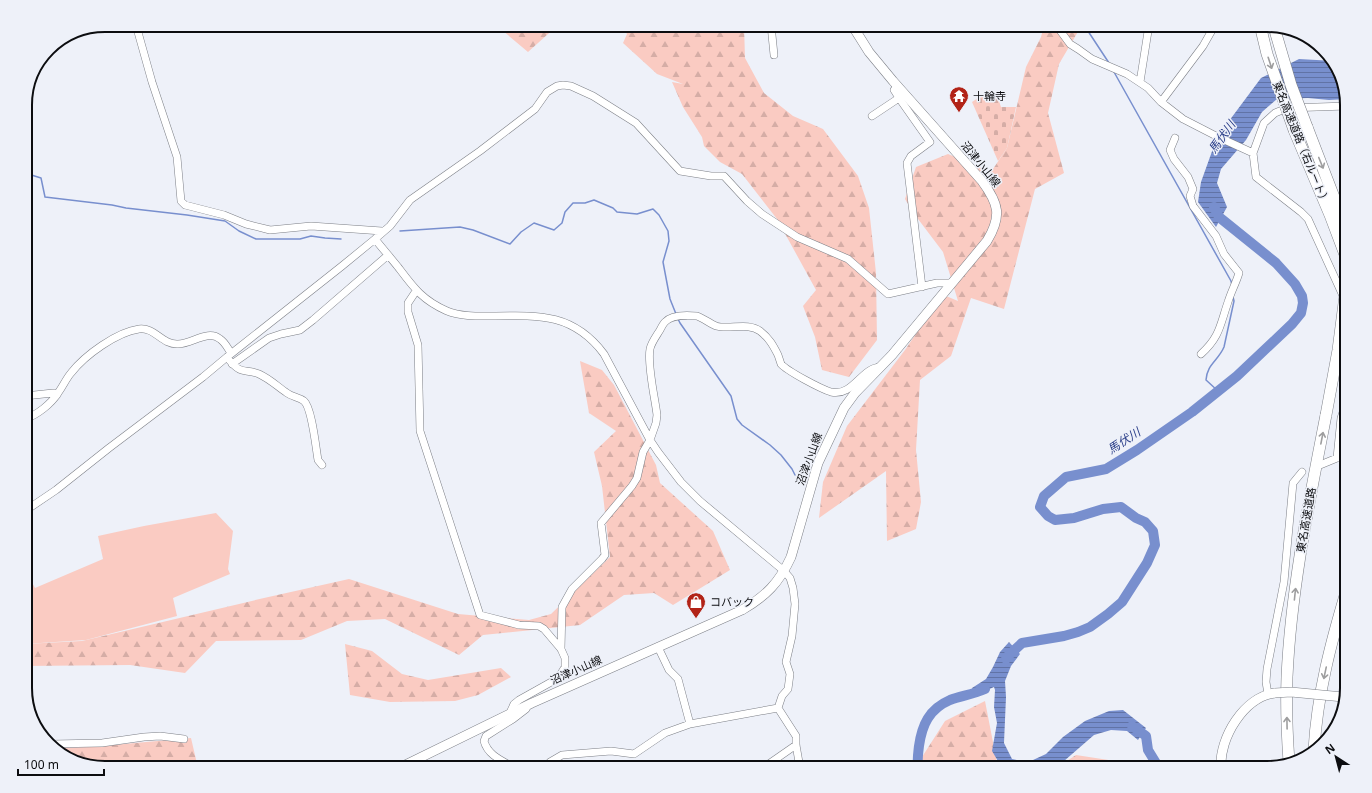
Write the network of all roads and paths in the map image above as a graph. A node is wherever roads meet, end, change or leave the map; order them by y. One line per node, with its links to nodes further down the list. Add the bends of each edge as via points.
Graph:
1 (138, 32): 19 (street, via 177,157 181,201 185,205 270,230 311,226)
2 (772, 32): 9 (street)
3 (856, 32): 11 (main road, 沼津小山線)
4 (1061, 32): 10 (street, via 1070,44 1092,60)
5 (1148, 32): 10 (street)
6 (1211, 32): 13 (street)
7 (1262, 32): 21 (highway, 東名高速道路（右ルート）, one-way to 21, bridge, via 1294,130)
8 (1276, 33): 18 (highway, one-way to 18, bridge, via 1291,85)
9 (774, 55)
10 (1140, 82): 13 (street)
11 (897, 86): 12 (street, via 894,90); 23 (main road, 沼津小山線, via 982,181 994,199 994,229)
12 (899, 98): 15 (street); 24 (street, via 930,142 911,156 907,163)
13 (1161, 102): 17 (street, via 1184,119)
14 (1340, 106): 17 (street, via 1287,108 1275,113 1264,123)
15 (872, 116)
16 (1175, 138): 28 (street, via 1170,150 1193,189 1190,196 1193,206 1239,273 1216,339)
17 (1253, 153): 25 (street, via 1256,177 1308,219)
18 (1340, 213)
19 (382, 231): 20 (street); 24 (street, via 390,226 410,200 535,110 547,92 563,85 593,96 636,123 680,171 724,176 762,214 797,237 848,259 888,294)
20 (375, 239): 22 (street); 29 (street)
21 (1340, 241)
22 (387, 256): 26 (street); 30 (street, via 300,330 269,338)
23 (952, 283): 24 (street); 31 (main road, 沼津小山線)
24 (922, 287)
25 (1340, 290)
26 (416, 291): 36 (street, via 439,307 460,315 539,316 562,321 580,331 594,341 604,354); 44 (street, via 408,303 408,312 418,345 420,431 480,615 519,625 539,626)
27 (1340, 334): 55 (highway, 東名高速道路, one-way to 27, bridge, via 1287,678 1295,595 1306,516)
28 (1201, 354)
29 (229, 355): 30 (street); 33 (street, via 221,339 213,334 182,344 173,344 165,342 148,329 132,330 112,339 88,357 71,373); 40 (street, via 203,378)
30 (232, 364): 37 (street, via 242,371 259,374 288,394 305,402 309,410 318,460)
31 (880, 367): 36 (street, via 867,372 854,385 842,392 832,392 789,371 781,364 772,343 759,330 716,326 698,317 674,317 665,322 650,348 649,361 657,415); 41 (main road, 沼津小山線, via 855,393 830,435 818,463 791,557)
32 (32, 395): 33 (street, via 52,393)
33 (57, 395): 34 (street)
34 (32, 416)
35 (1340, 422): 38 (street, via 1339,458)
36 (650, 440): 41 (street, via 681,482 700,501); 44 (street, via 643,452 637,478 601,522 605,555 572,589 562,607)
37 (322, 465)
38 (1320, 465)
39 (1302, 472): 45 (street, via 1292,483 1284,582 1267,675 1266,689)
40 (32, 506)
41 (784, 571): 43 (main road, 沼津小山線, via 757,601); 48 (street, via 790,578 795,604 786,662 790,674 788,689 782,696)
42 (1340, 614): 52 (highway, one-way to 52, via 1323,679)
43 (658, 647): 47 (main road, 沼津小山線); 50 (street, via 669,670 678,679)
44 (561, 649): 49 (street, via 565,667 560,675 514,704)
45 (1271, 694): 46 (main road, bridge, via 1290,692); 61 (main road, via 1254,701 1235,721 1221,752)
46 (1339, 697)
47 (532, 703): 49 (main road, 沼津小山線); 57 (street, via 514,719 486,736 486,747)
48 (778, 708): 50 (street); 54 (street, via 796,736)
49 (509, 715): 56 (main road, 沼津小山線)
50 (690, 724): 58 (street, via 665,733 634,754 611,751 562,755)
51 (184, 739): 53 (street, via 160,736 102,743)
52 (1315, 743)
53 (58, 744)
54 (796, 745): 59 (street); 60 (street)
55 (1289, 758)
56 (414, 761)
57 (504, 761)
58 (552, 761)
59 (773, 761)
60 (799, 761)
61 (1221, 761)

